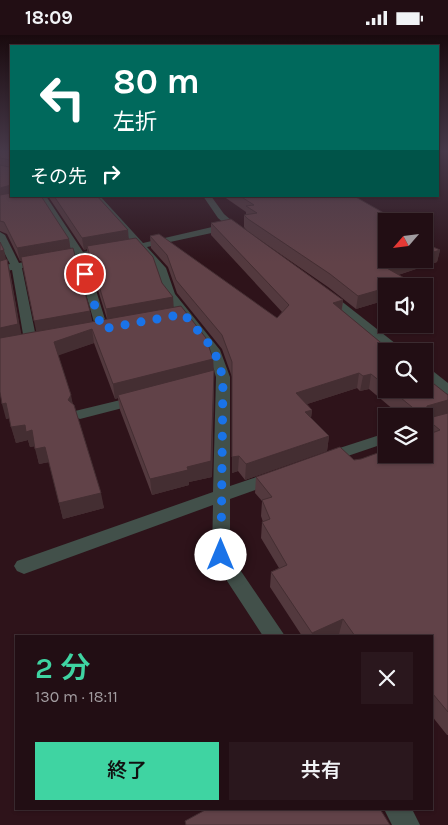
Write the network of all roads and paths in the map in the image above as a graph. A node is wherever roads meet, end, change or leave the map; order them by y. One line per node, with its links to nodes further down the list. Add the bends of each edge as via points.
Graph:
1 (43, 197): 9 (street)
2 (96, 197): 7 (street)
3 (208, 197): 4 (street)
4 (232, 225): 6 (street); 7 (street)
5 (0, 235): 10 (street)
6 (252, 242)
7 (136, 246): 23 (street, via 161,268 179,315 214,350 218,379)
8 (115, 249): 9 (street)
9 (80, 255): 10 (street); 13 (street)
10 (16, 266): 11 (street); 15 (street, via 35,341)
11 (0, 269)
12 (320, 290): 14 (street)
13 (102, 329)
14 (389, 343)
15 (0, 347)
16 (433, 378): 17 (street)
17 (448, 390)
18 (147, 397): 19 (street)
19 (80, 414)
20 (378, 441): 21 (street)
21 (312, 464)
22 (294, 470): 23 (street)
23 (221, 497): 24 (street); 25 (street, via 221,555)
24 (24, 566)
25 (274, 635)
26 (397, 810): 27 (street)
27 (407, 825)

